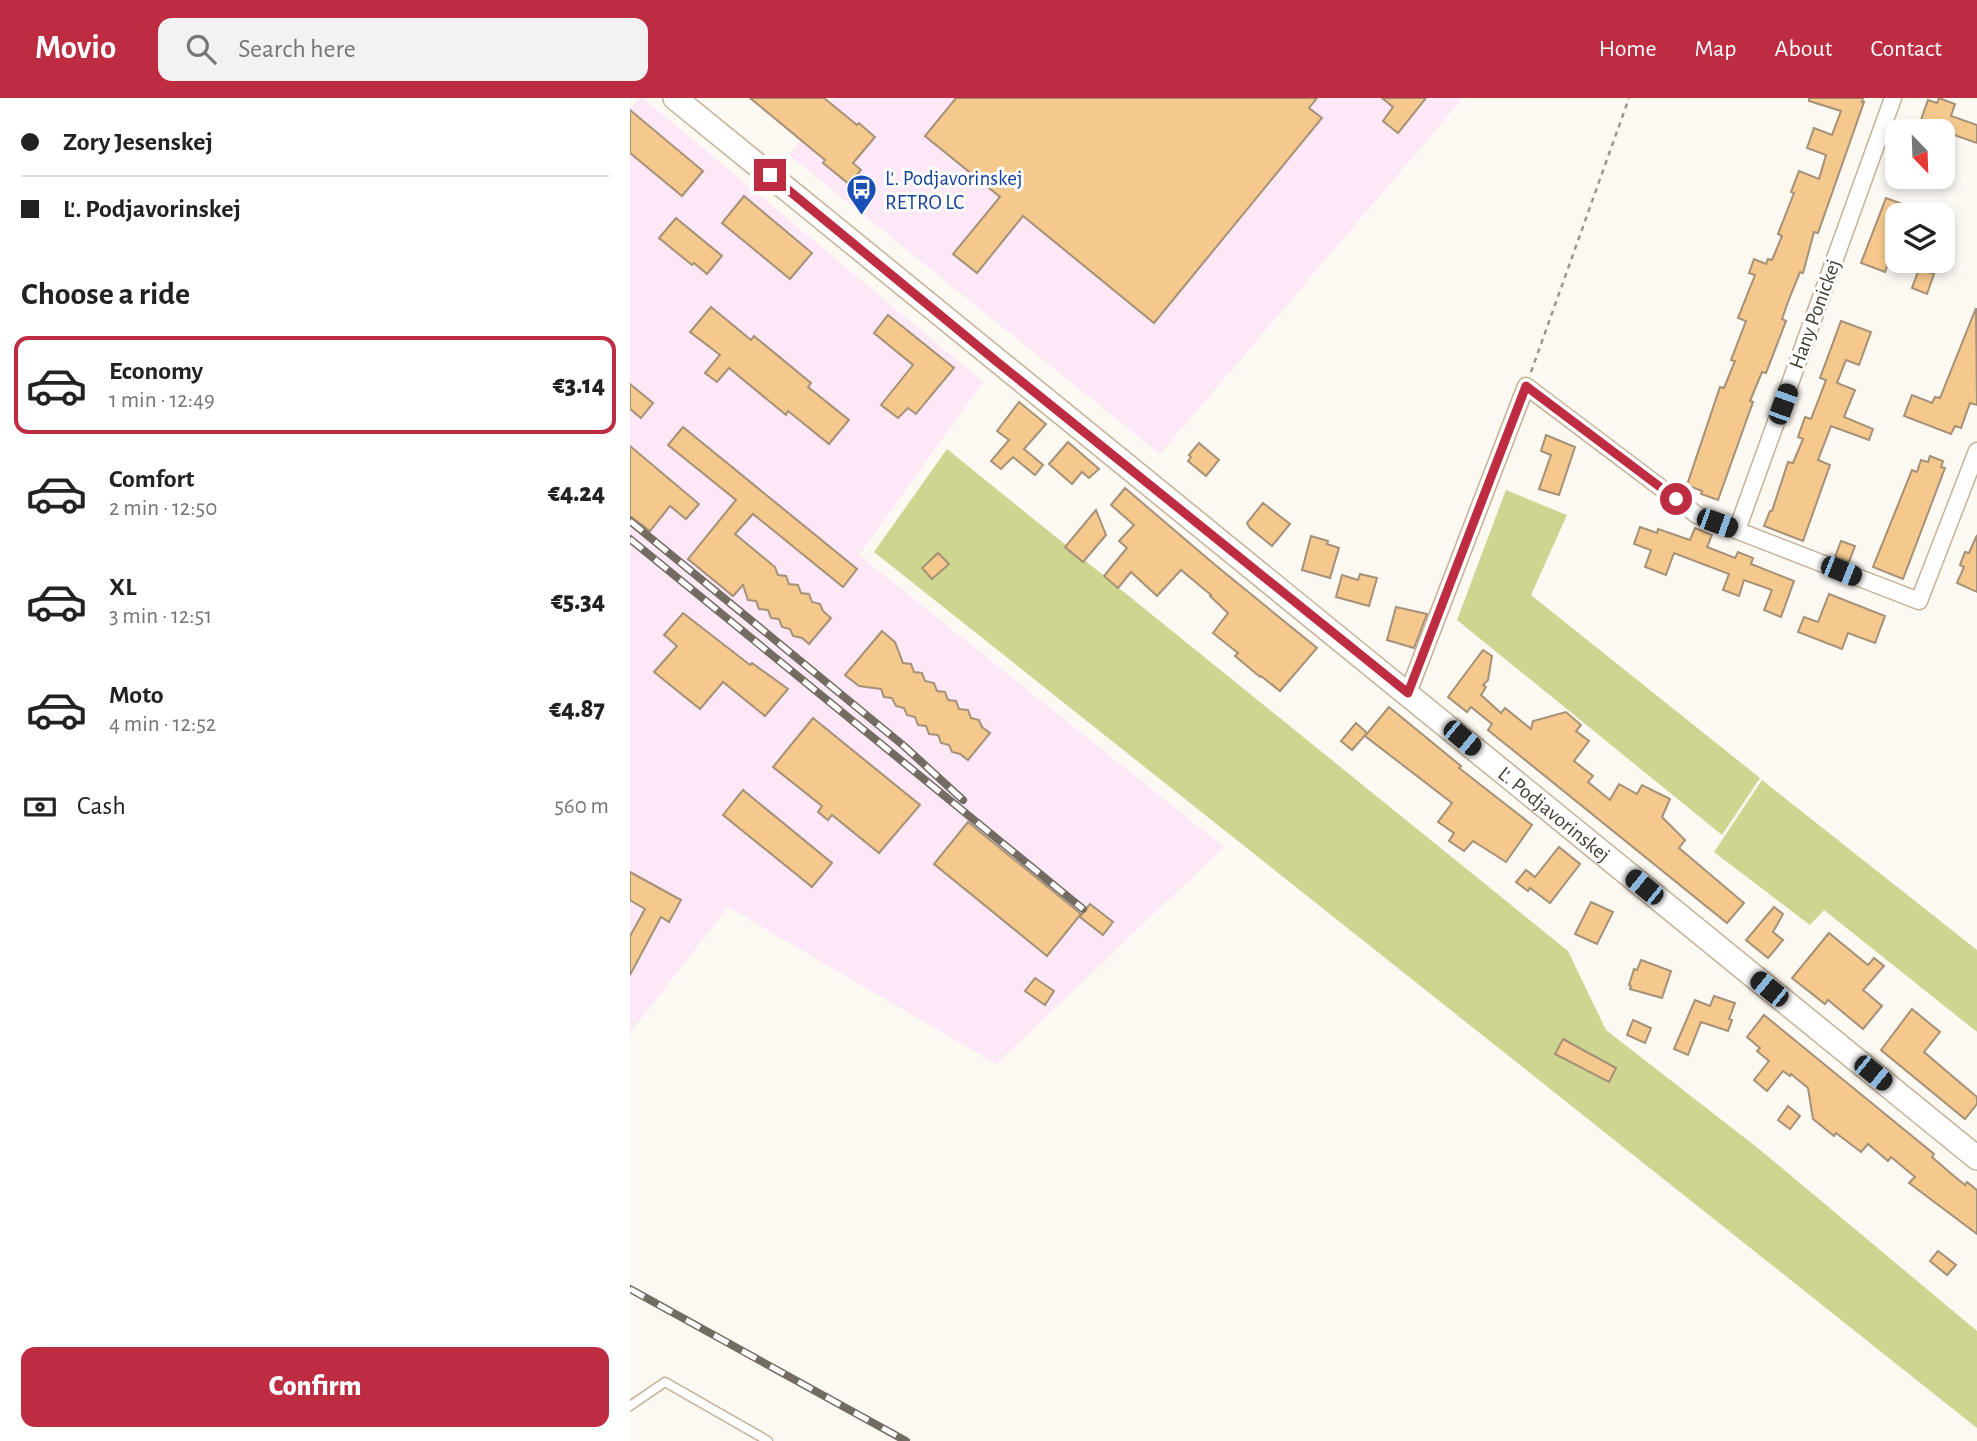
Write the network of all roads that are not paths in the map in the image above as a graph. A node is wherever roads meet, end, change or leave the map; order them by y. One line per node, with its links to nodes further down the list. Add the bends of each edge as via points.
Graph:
1 (676, 98): 5 (street, Ľ. Podjavorinskej)
2 (1894, 98): 4 (street, Hany Ponickej)
3 (1977, 451): 4 (street, via 1919,601)
4 (1737, 530): 5 (street, via 1697,515 1526,386)
5 (1408, 693): 6 (street, Ľ. Podjavorinskej)
6 (1977, 1158)
7 (630, 1406): 8 (lane, via 665,1382)
8 (768, 1441)

